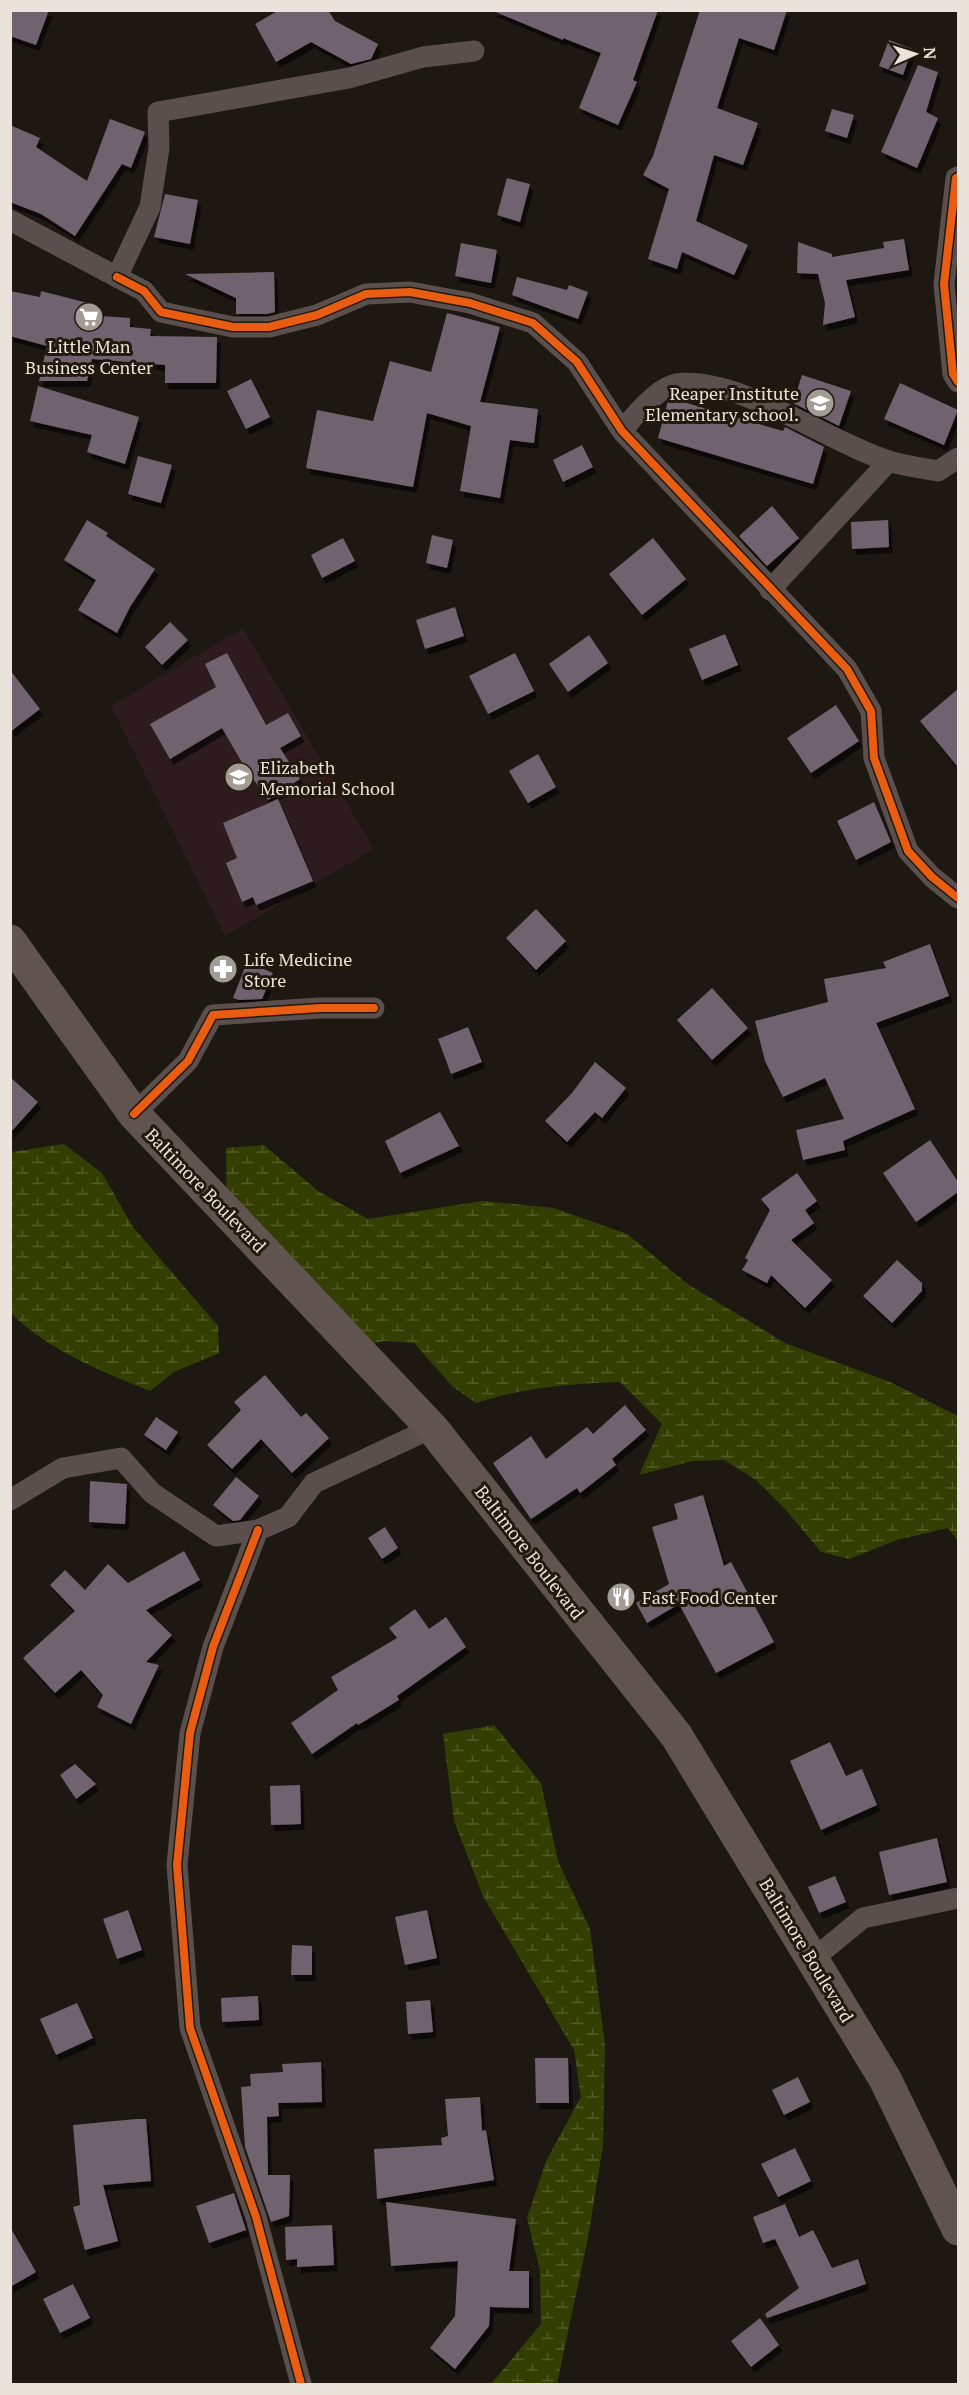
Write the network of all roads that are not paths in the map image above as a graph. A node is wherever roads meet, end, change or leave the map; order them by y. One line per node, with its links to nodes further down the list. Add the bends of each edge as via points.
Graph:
1 (474, 51): 4 (street, via 423,57 349,78 158,112 159,148 150,207)
2 (958, 177): 5 (street, via 945,284 953,374)
3 (10, 220): 4 (street)
4 (117, 277): 6 (street, via 144,291 161,312 233,327 269,327 317,315 366,294 410,292 470,303 532,323 577,362)
5 (958, 382)
6 (622, 431): 8 (street, via 642,407 674,384 714,386); 9 (street)
7 (958, 458): 8 (street, via 938,471)
8 (889, 461): 9 (street)
9 (770, 590): 10 (street, via 800,616 847,669 871,711 874,758 908,851)
10 (958, 898)
11 (10, 941): 13 (highway, Baltimore Boulevard)
12 (374, 1008): 13 (street, via 213,1015 188,1061)
13 (134, 1114): 14 (highway, Baltimore Boulevard)
14 (432, 1428): 16 (street, via 314,1483 288,1517); 18 (highway, Baltimore Boulevard, via 676,1735)
15 (10, 1500): 16 (street, via 63,1468 121,1458 152,1493 216,1536)
16 (258, 1530): 20 (street, via 213,1647 190,1733 177,1865 190,2028 256,2217)
17 (958, 1898): 18 (street, via 863,1918)
18 (813, 1959): 19 (highway, Baltimore Boulevard, via 885,2079)
19 (958, 2229)
20 (301, 2385)

